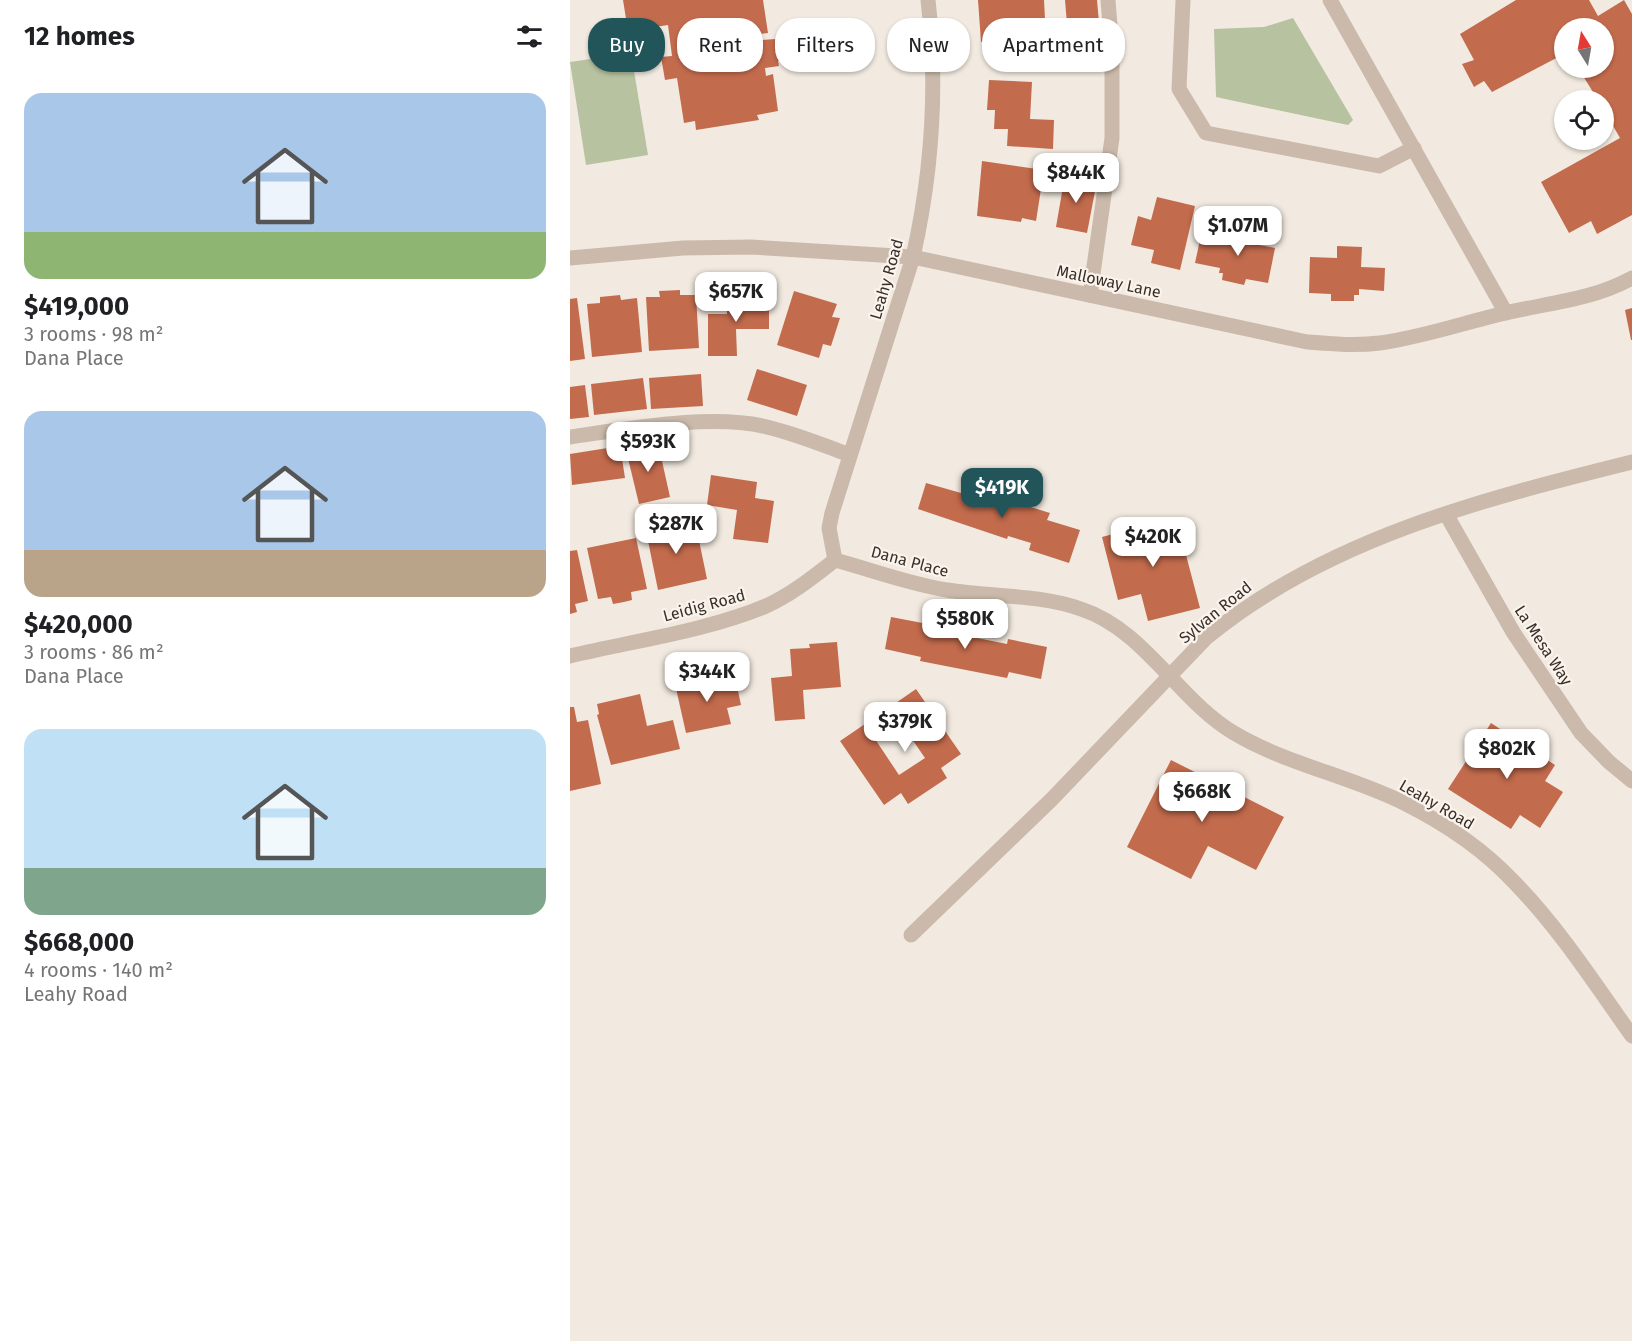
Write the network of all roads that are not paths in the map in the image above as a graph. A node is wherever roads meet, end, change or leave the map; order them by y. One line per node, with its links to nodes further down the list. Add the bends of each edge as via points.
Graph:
1 (928, 0): 6 (street, Leahy Road, via 933,121)
2 (1108, 0): 9 (street, via 1112,138)
3 (1183, 0): 5 (street, via 1179,89 1206,133 1379,166)
4 (1330, 0): 5 (street)
5 (1414, 148): 10 (street)
6 (913, 257): 7 (street, Malloway Lane, via 751,247 683,248); 9 (street, Malloway Lane); 12 (street, Leahy Road)
7 (570, 258)
8 (1632, 278): 10 (street, Malloway Lane, via 1595,294)
9 (1090, 295): 10 (street, Malloway Lane, via 1307,342 1343,345 1412,338)
10 (1506, 313)
11 (570, 437): 12 (street, via 732,422 766,426)
12 (850, 455): 15 (street, Leahy Road, via 829,528)
13 (1632, 462): 14 (street, Sylvan Road)
14 (1446, 514): 17 (street, Sylvan Road, via 1298,575 1233,615); 18 (street, La Mesa Way, via 1513,632 1581,733)
15 (835, 560): 16 (street, Leidig Road, via 797,588 745,613); 17 (street, Dana Place, via 921,586 1059,602 1084,609 1130,638)
16 (570, 656)
17 (1169, 675): 19 (street, Sylvan Road, via 1052,799); 20 (street, Leahy Road, via 1233,733 1406,804 1484,854 1541,913)
18 (1632, 781)
19 (911, 935)
20 (1632, 1035)

